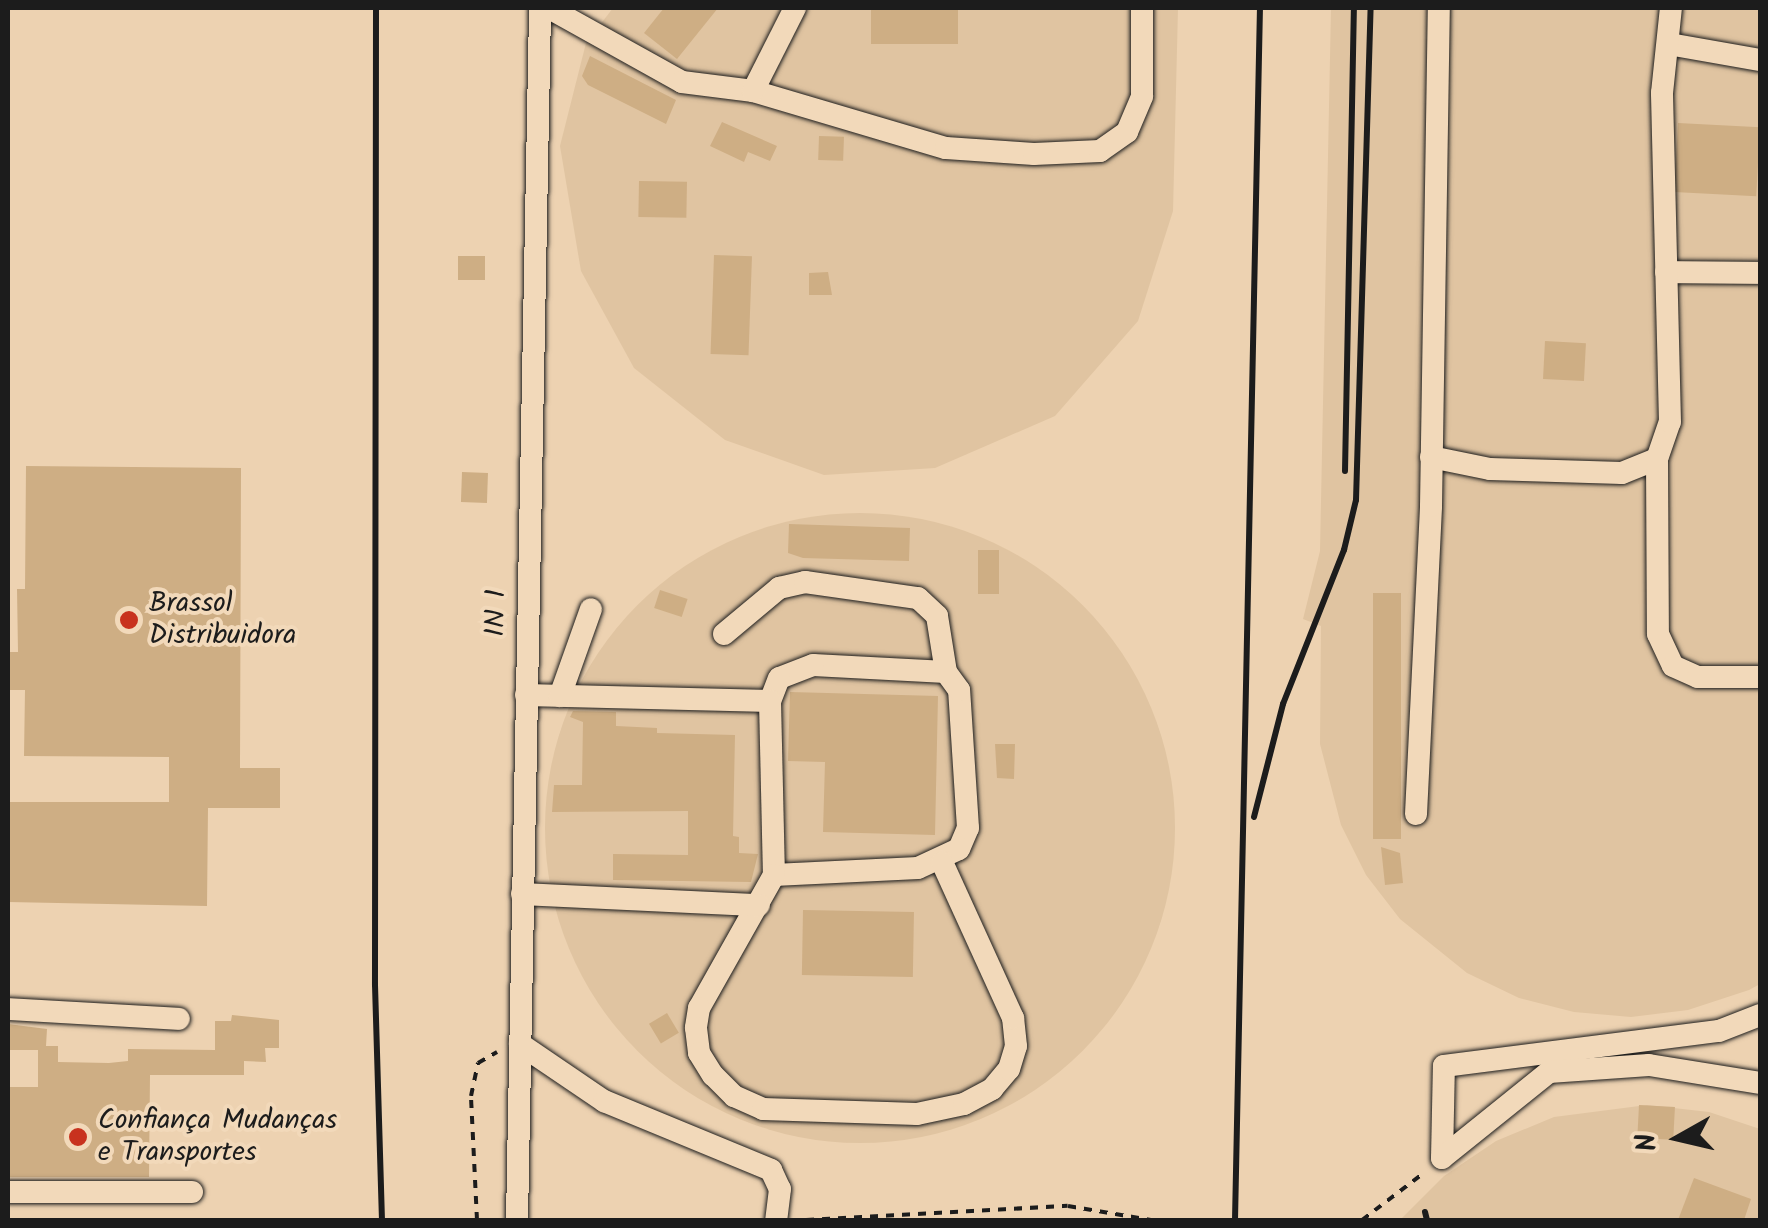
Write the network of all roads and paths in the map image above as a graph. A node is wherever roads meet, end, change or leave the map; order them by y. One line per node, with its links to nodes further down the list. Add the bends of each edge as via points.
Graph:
1 (540, 8): 18 (street, IN 1)
2 (550, 8): 9 (street, via 682,82)
3 (795, 8): 9 (street)
4 (1142, 8): 9 (street, via 1136,117 1100,151 946,148)
5 (1439, 8): 12 (street)
6 (1671, 8): 7 (street)
7 (1669, 44): 8 (street); 10 (street, via 1662,93)
8 (1760, 60)
9 (753, 90)
10 (1666, 272): 11 (street); 13 (street, via 1670,422)
11 (1760, 273)
12 (1431, 457): 13 (street, via 1490,469 1622,473); 21 (street)
13 (1657, 459): 17 (street, via 1658,634 1673,666 1698,677)
14 (590, 609): 19 (street)
15 (724, 634): 16 (street, via 779,588 805,582 918,598 936,616)
16 (946, 672): 20 (street, via 796,668 780,678); 22 (street, via 959,690 968,828 959,850)
17 (1760, 677)
18 (526, 695): 19 (street); 24 (street, IN 1)
19 (560, 696): 20 (street)
20 (770, 701): 23 (street)
21 (1416, 814)
22 (942, 862): 23 (street); 25 (street, via 1013,1018 1016,1046 1010,1069 964,1104 917,1114 795,1115 763,1110 724,1086 700,1053 699,1008)
23 (774, 875): 25 (street)
24 (522, 894): 25 (street); 29 (street, IN 1)
25 (759, 904)
26 (8, 1009): 28 (street)
27 (1760, 1016): 31 (street, via 1719,1031 1444,1066)
28 (179, 1019)
29 (520, 1044): 34 (path, via 478,1064 471,1096); 35 (street, IN 1); 36 (street, via 604,1101 772,1170 780,1189)
30 (1760, 1083): 31 (street, via 1649,1065 1550,1072 1512,1095)
31 (1442, 1158): 39 (path)
32 (8, 1192): 33 (street)
33 (192, 1192)
34 (477, 1220)
35 (517, 1220)
36 (776, 1220)
37 (806, 1220): 38 (path, via 1068,1206)
38 (1151, 1220)
39 (1362, 1220)

